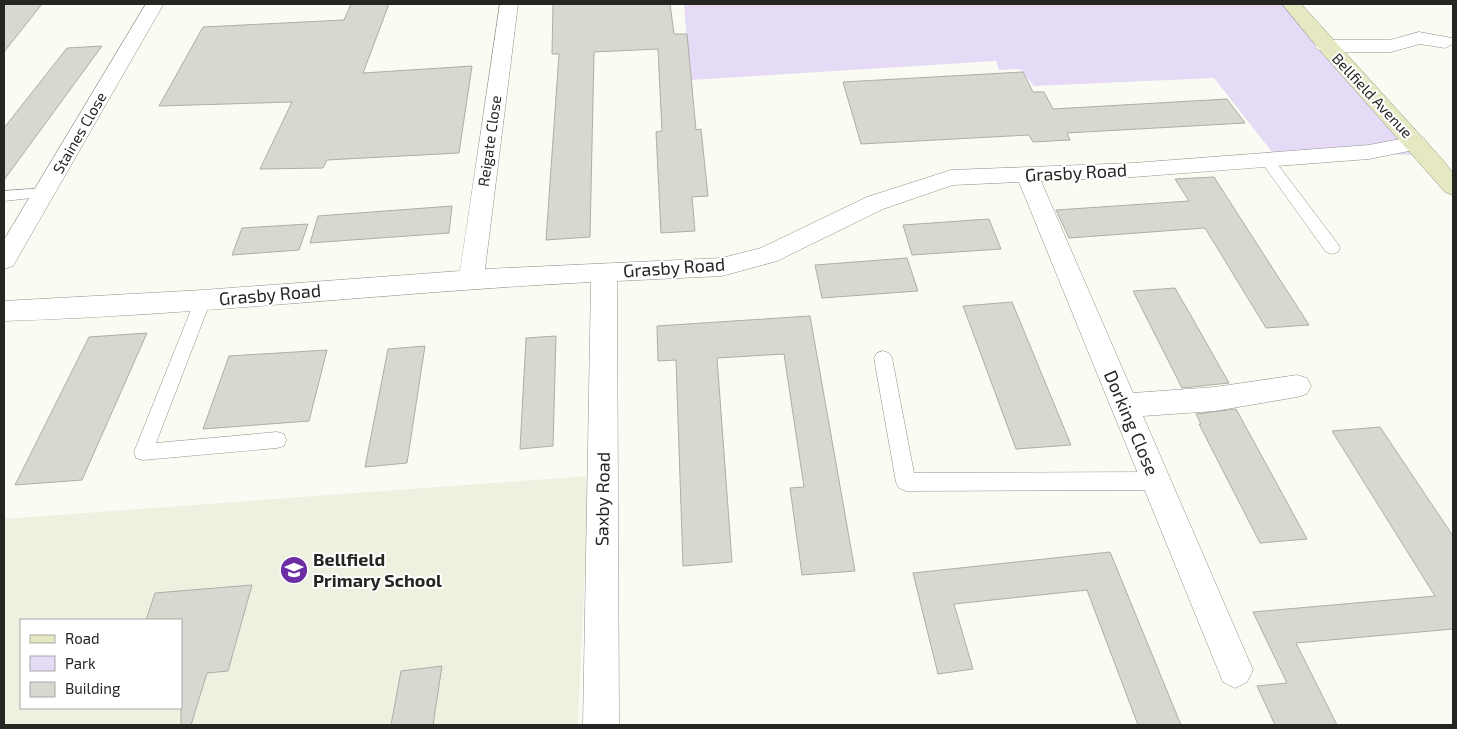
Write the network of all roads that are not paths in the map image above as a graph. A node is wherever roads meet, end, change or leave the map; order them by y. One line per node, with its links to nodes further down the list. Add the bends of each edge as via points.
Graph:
1 (509, 4): 15 (street, Reigate Close)
2 (1291, 4): 5 (street, Bellfield Avenue)
3 (154, 5): 10 (street, Staines Close)
4 (1445, 42): 5 (street, via 1419,38 1391,46)
5 (1326, 46): 6 (street, Bellfield Avenue)
6 (1416, 143): 7 (street, Grasby Road, via 1368,152); 9 (street, Bellfield Avenue)
7 (1267, 160): 8 (street, Grasby Road); 12 (lane)
8 (1027, 175): 14 (street, Grasby Road, via 951,178 876,203 768,255 722,267); 20 (street, Dorking Close)
9 (1453, 186)
10 (45, 193): 11 (lane); 13 (street, Staines Close)
11 (4, 196)
12 (1332, 248)
13 (4, 260)
14 (604, 272): 15 (street, Grasby Road); 24 (street, Saxby Road)
15 (471, 279): 16 (street, Grasby Road)
16 (203, 300): 17 (street, Grasby Road); 21 (lane, via 143,452)
17 (4, 311)
18 (883, 358): 22 (lane, via 906,482)
19 (1297, 386): 20 (street, via 1215,399)
20 (1124, 406): 22 (street, Dorking Close)
21 (277, 440)
22 (1155, 481): 23 (street, Dorking Close)
23 (1235, 670)
24 (601, 725)

